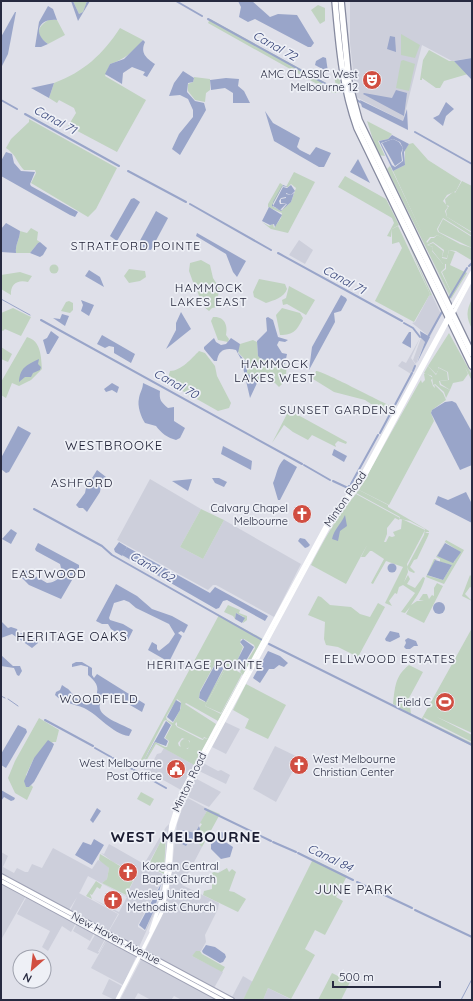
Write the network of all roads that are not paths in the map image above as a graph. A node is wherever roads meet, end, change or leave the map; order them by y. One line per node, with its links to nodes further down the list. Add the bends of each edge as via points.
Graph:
1 (334, 1): 9 (highway, via 344,84 357,128)
2 (341, 1): 4 (highway)
3 (344, 1): 4 (highway)
4 (344, 39): 8 (highway, via 349,83 359,120)
5 (472, 272): 7 (main road, Minton Road)
6 (472, 278): 7 (main road, Minton Road)
7 (454, 308): 13 (main road, Minton Road, bridge, via 363,480 327,525 181,793 174,813 170,840 170,872 165,901 158,922)
8 (472, 354)
9 (472, 366)
10 (2, 878): 11 (main road, New Haven Avenue); 11 (main road, New Haven Avenue, via 45,905)
11 (52, 906): 12 (main road, New Haven Avenue); 12 (main road, New Haven Avenue)
12 (78, 920): 13 (main road, New Haven Avenue); 13 (main road, New Haven Avenue, via 85,921)
13 (141, 953): 14 (main road, New Haven Avenue); 14 (main road, New Haven Avenue, via 167,970); 18 (main road, Minton Road)
14 (173, 971): 15 (main road, New Haven Avenue, via 180,972); 15 (main road, New Haven Avenue, via 186,981)
15 (192, 981): 16 (main road, New Haven Avenue); 16 (main road, New Haven Avenue, via 198,982)
16 (221, 997): 17 (main road)
17 (229, 999)
18 (117, 1000)

